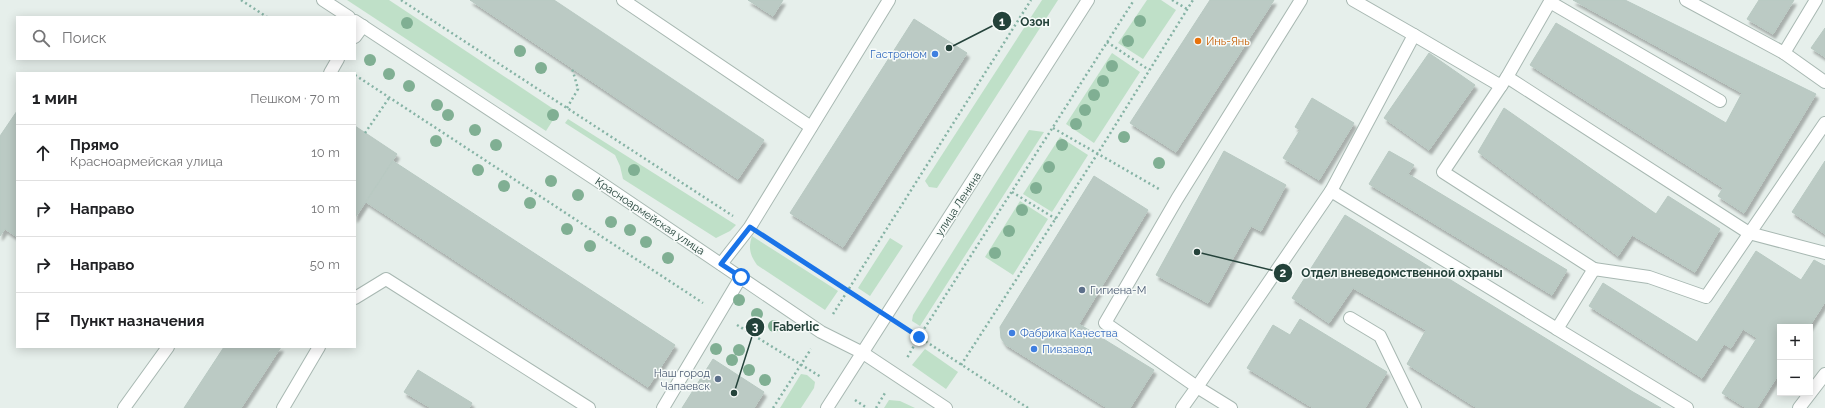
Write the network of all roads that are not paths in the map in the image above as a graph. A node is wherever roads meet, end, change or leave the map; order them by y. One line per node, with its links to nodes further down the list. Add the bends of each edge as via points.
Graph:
1 (323, 0): 10 (street)
2 (623, 0): 21 (street)
3 (889, 0): 21 (street)
4 (1088, 0): 33 (street, улица Ленина)
5 (1301, 0): 35 (street, via 1177,200 1105,323)
6 (1353, 0): 13 (street)
7 (1686, 0): 14 (street)
8 (1816, 0): 14 (street)
9 (1550, 1): 17 (street); 19 (street)
10 (347, 16)
11 (359, 23): 12 (street); 25 (street, Красноармейская улица)
12 (356, 33)
13 (1414, 35): 17 (street); 22 (street)
14 (1784, 53): 18 (street)
15 (337, 60): 16 (street)
16 (331, 72)
17 (1504, 81): 23 (street); 26 (street, via 1443,172)
18 (1825, 82)
19 (1720, 101)
20 (1825, 123): 23 (street)
21 (811, 127): 25 (street, via 750,227)
22 (1331, 190): 30 (street); 35 (street)
23 (1749, 233): 24 (street); 26 (street, via 1706,297 1649,277)
24 (1825, 253)
25 (721, 264): 27 (street, Красноармейская улица)
26 (1594, 269): 30 (street)
27 (741, 277): 33 (street, Красноармейская улица, via 821,332); 39 (street)
28 (356, 297): 38 (street, via 386,279)
29 (1350, 318): 44 (street, via 1380,336)
30 (1558, 329): 45 (street)
31 (167, 348): 36 (street)
32 (318, 348): 37 (street)
33 (862, 353): 40 (street, улица Ленина); 41 (street, Красноармейская улица)
34 (1825, 374): 46 (street)
35 (1197, 387): 42 (street); 43 (street)
36 (124, 408)
37 (283, 408)
38 (589, 408)
39 (663, 408)
40 (827, 408)
41 (946, 408)
42 (1182, 408)
43 (1232, 408)
44 (1415, 408)
45 (1687, 408)
46 (1799, 408)

